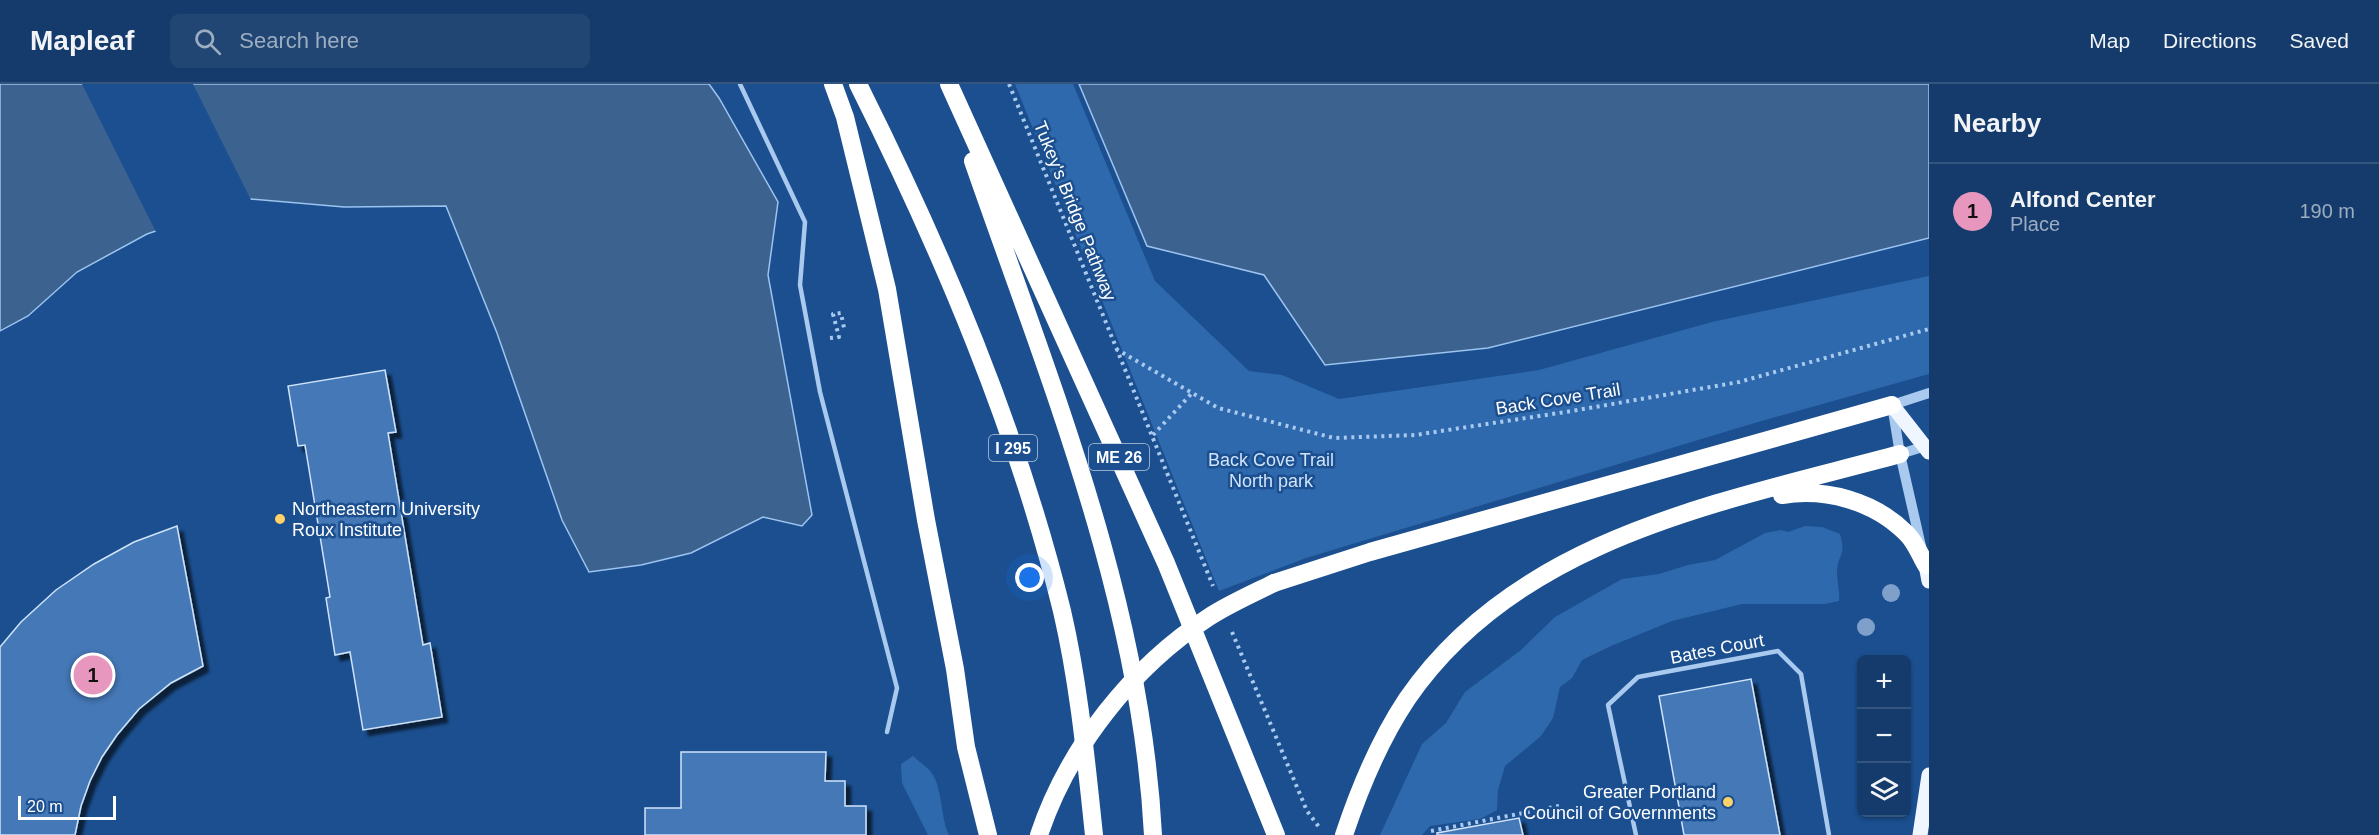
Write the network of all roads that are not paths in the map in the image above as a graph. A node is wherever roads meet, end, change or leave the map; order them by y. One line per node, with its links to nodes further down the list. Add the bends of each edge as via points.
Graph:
1 (740, 84): 11 (lane, via 805,222 800,285 820,392 897,688)
2 (833, 84): 13 (highway, via 845,117 887,290 966,747)
3 (858, 84): 15 (highway, I 295, via 949,277 1030,499 1062,612 1080,711)
4 (947, 84): 16 (highway, via 1089,496 1119,608 1139,709); 17 (highway, ME 26, via 1166,563)
5 (1929, 393): 6 (street)
6 (1892, 405): 7 (main road); 8 (street); 14 (highway, bridge, via 1370,552 1274,583 1207,618 1152,661 1081,748)
7 (1928, 448): 8 (street)
8 (1900, 454): 9 (highway); 10 (street)
9 (1712, 505): 10 (highway, via 1800,492 1840,496 1878,511 1908,534); 18 (highway, via 1648,525 1566,561 1491,610 1446,651 1407,699 1374,755)
10 (1927, 573)
11 (887, 732)
12 (1929, 775): 21 (main road)
13 (988, 835)
14 (1039, 835)
15 (1094, 835)
16 (1153, 835)
17 (1276, 835)
18 (1344, 835)
19 (1636, 835): 20 (lane, Bates Court, via 1608,705 1638,677 1779,651 1801,674)
20 (1829, 835)
21 (1920, 835)

